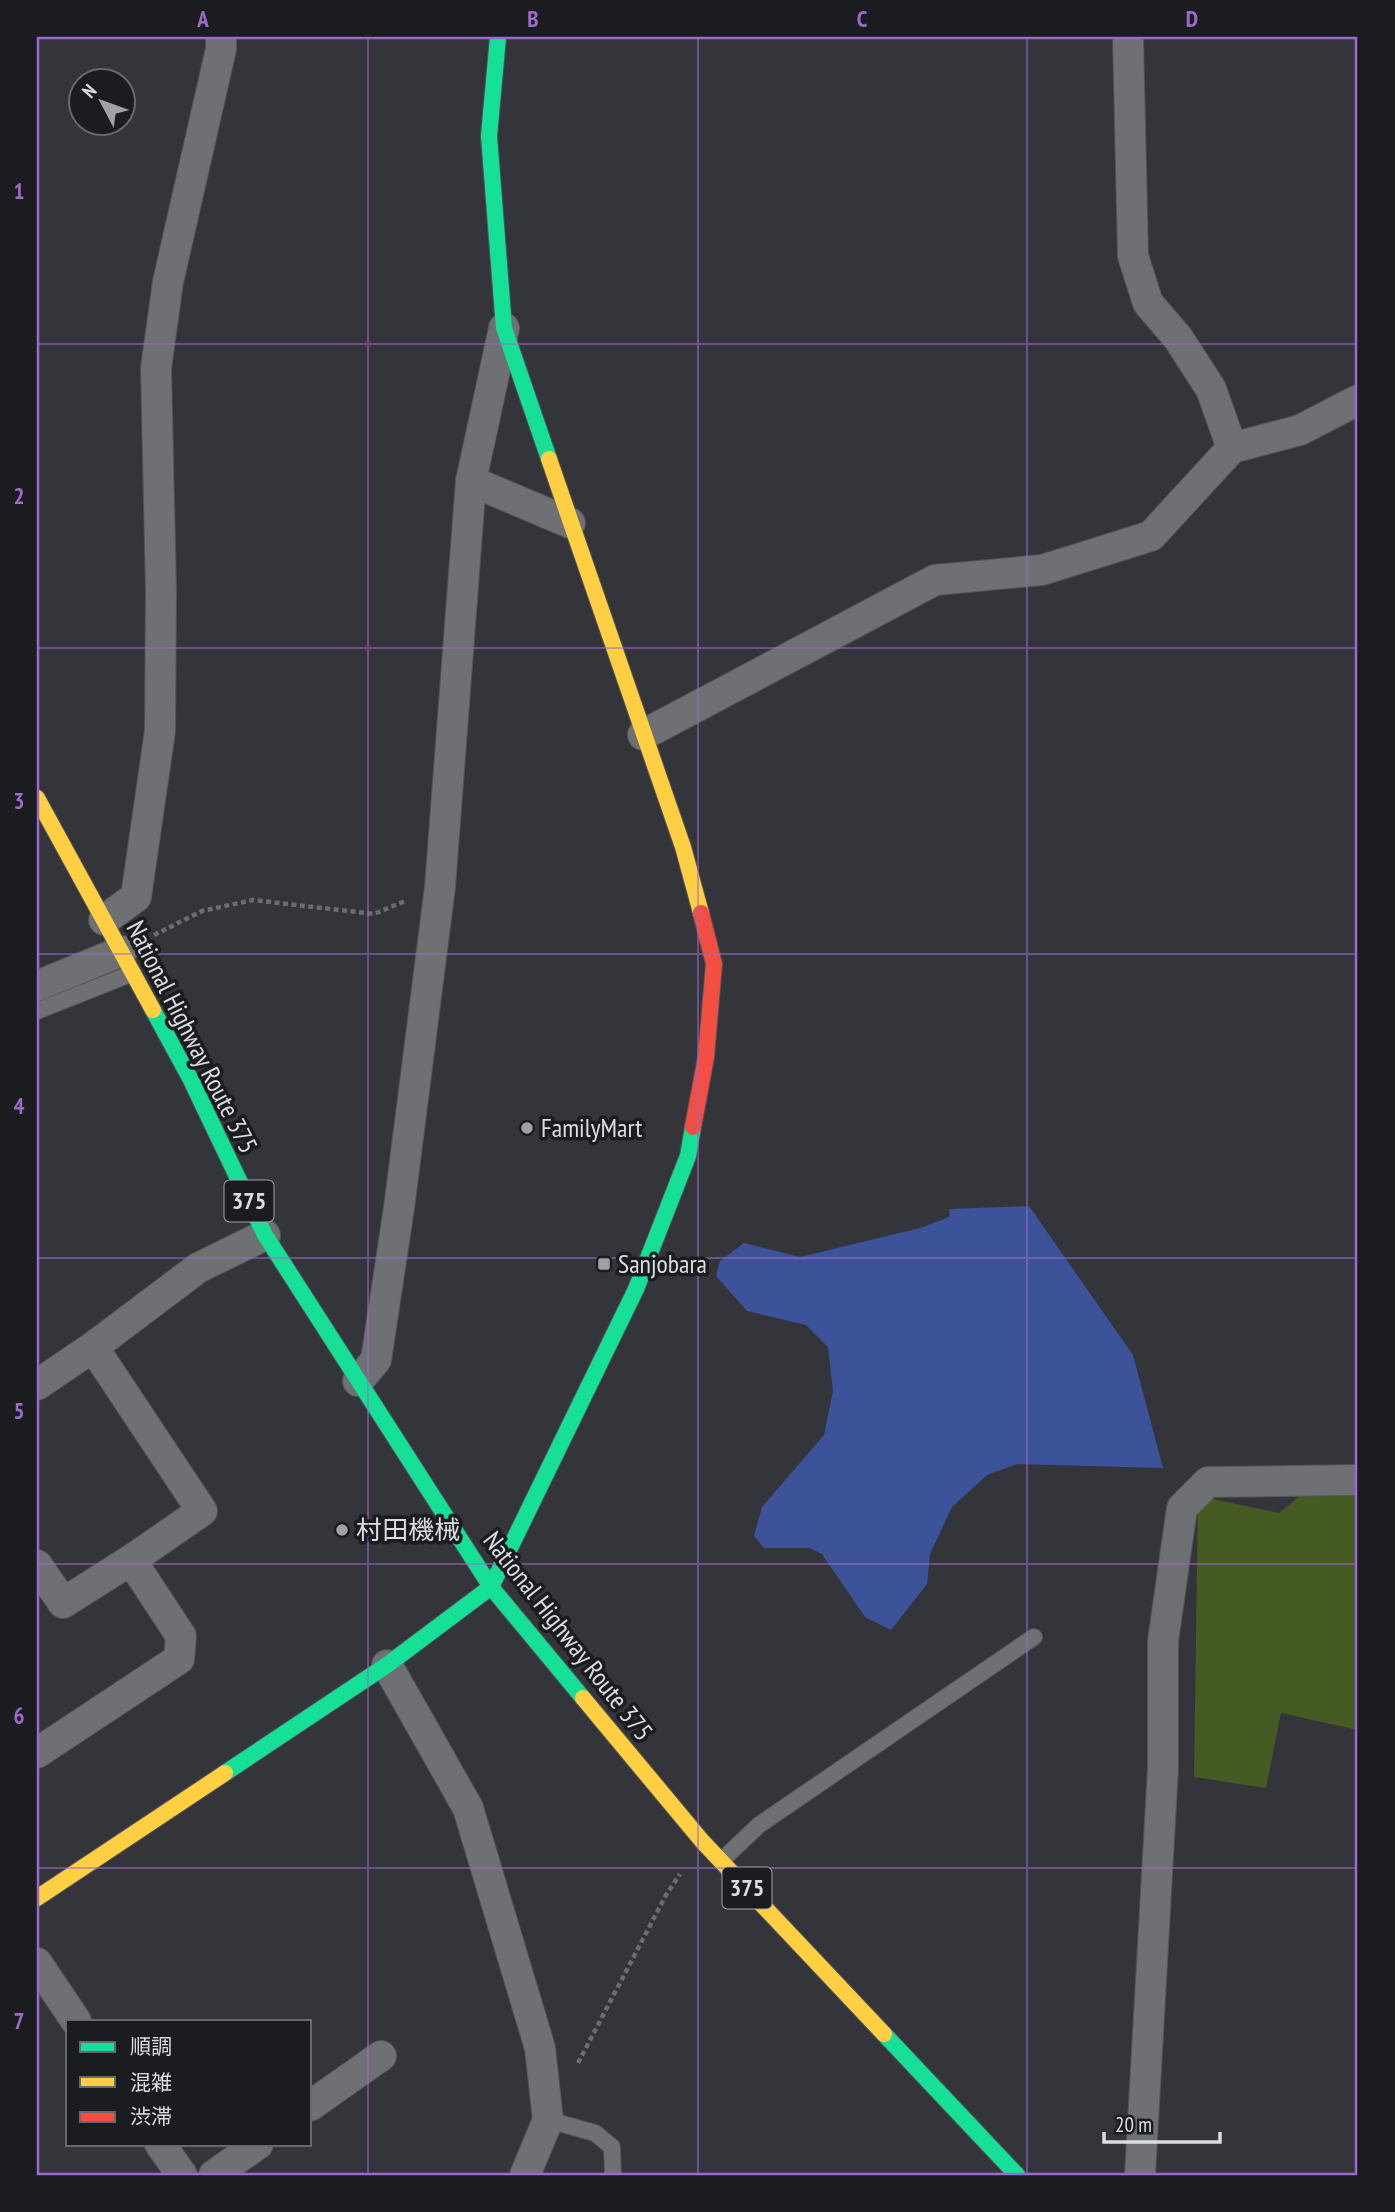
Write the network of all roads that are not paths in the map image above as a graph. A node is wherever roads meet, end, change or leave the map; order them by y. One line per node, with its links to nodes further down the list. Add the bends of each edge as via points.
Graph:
1 (221, 37): 11 (street, via 168,282 156,368 160,731 136,897)
2 (498, 37): 4 (main road, via 489,136)
3 (1128, 37): 6 (street, via 1133,256 1148,303 1178,338 1211,389)
4 (504, 328): 7 (street); 8 (main road)
5 (1358, 400): 6 (street, via 1300,430)
6 (1232, 448): 9 (street, via 1151,536 1042,570 935,580)
7 (471, 481): 8 (street); 17 (street, via 440,887 376,1360)
8 (570, 523): 9 (main road)
9 (643, 735): 22 (main road, via 683,847 714,964 706,1057 688,1156 636,1289)
10 (37, 798): 11 (main road, National Highway Route 375 / 375)
11 (104, 920): 12 (main road, National Highway Route 375 / 375)
12 (128, 962): 13 (street); 14 (lane); 15 (main road, National Highway Route 375 / 375, via 191,1080)
13 (37, 986)
14 (37, 1011)
15 (264, 1235): 16 (street, via 198,1268); 17 (main road, National Highway Route 375 / 375)
16 (93, 1347): 18 (street); 20 (street, via 202,1511)
17 (358, 1381): 22 (main road, National Highway Route 375 / 375)
18 (37, 1385)
19 (1358, 1479): 40 (street, via 1208,1482 1182,1508 1163,1641 1163,1768)
20 (131, 1560): 21 (street, via 63,1603); 25 (street, via 181,1636 180,1659)
21 (37, 1565)
22 (491, 1587): 24 (main road); 26 (main road, National Highway Route 375 / 375)
23 (1034, 1637): 26 (lane, via 759,1825)
24 (387, 1665): 27 (main road); 32 (street, via 468,1808 540,2048)
25 (37, 1753)
26 (722, 1861): 39 (main road, National Highway Route 375 / 375)
27 (37, 1898)
28 (37, 1963): 29 (street)
29 (75, 2020)
30 (381, 2056): 31 (street)
31 (312, 2105)
32 (548, 2120): 37 (street); 38 (lane, via 595,2133 612,2147)
33 (161, 2146): 35 (street)
34 (255, 2146): 36 (street)
35 (181, 2175)
36 (214, 2175)
37 (525, 2175)
38 (613, 2175)
39 (1017, 2175)
40 (1140, 2175)

